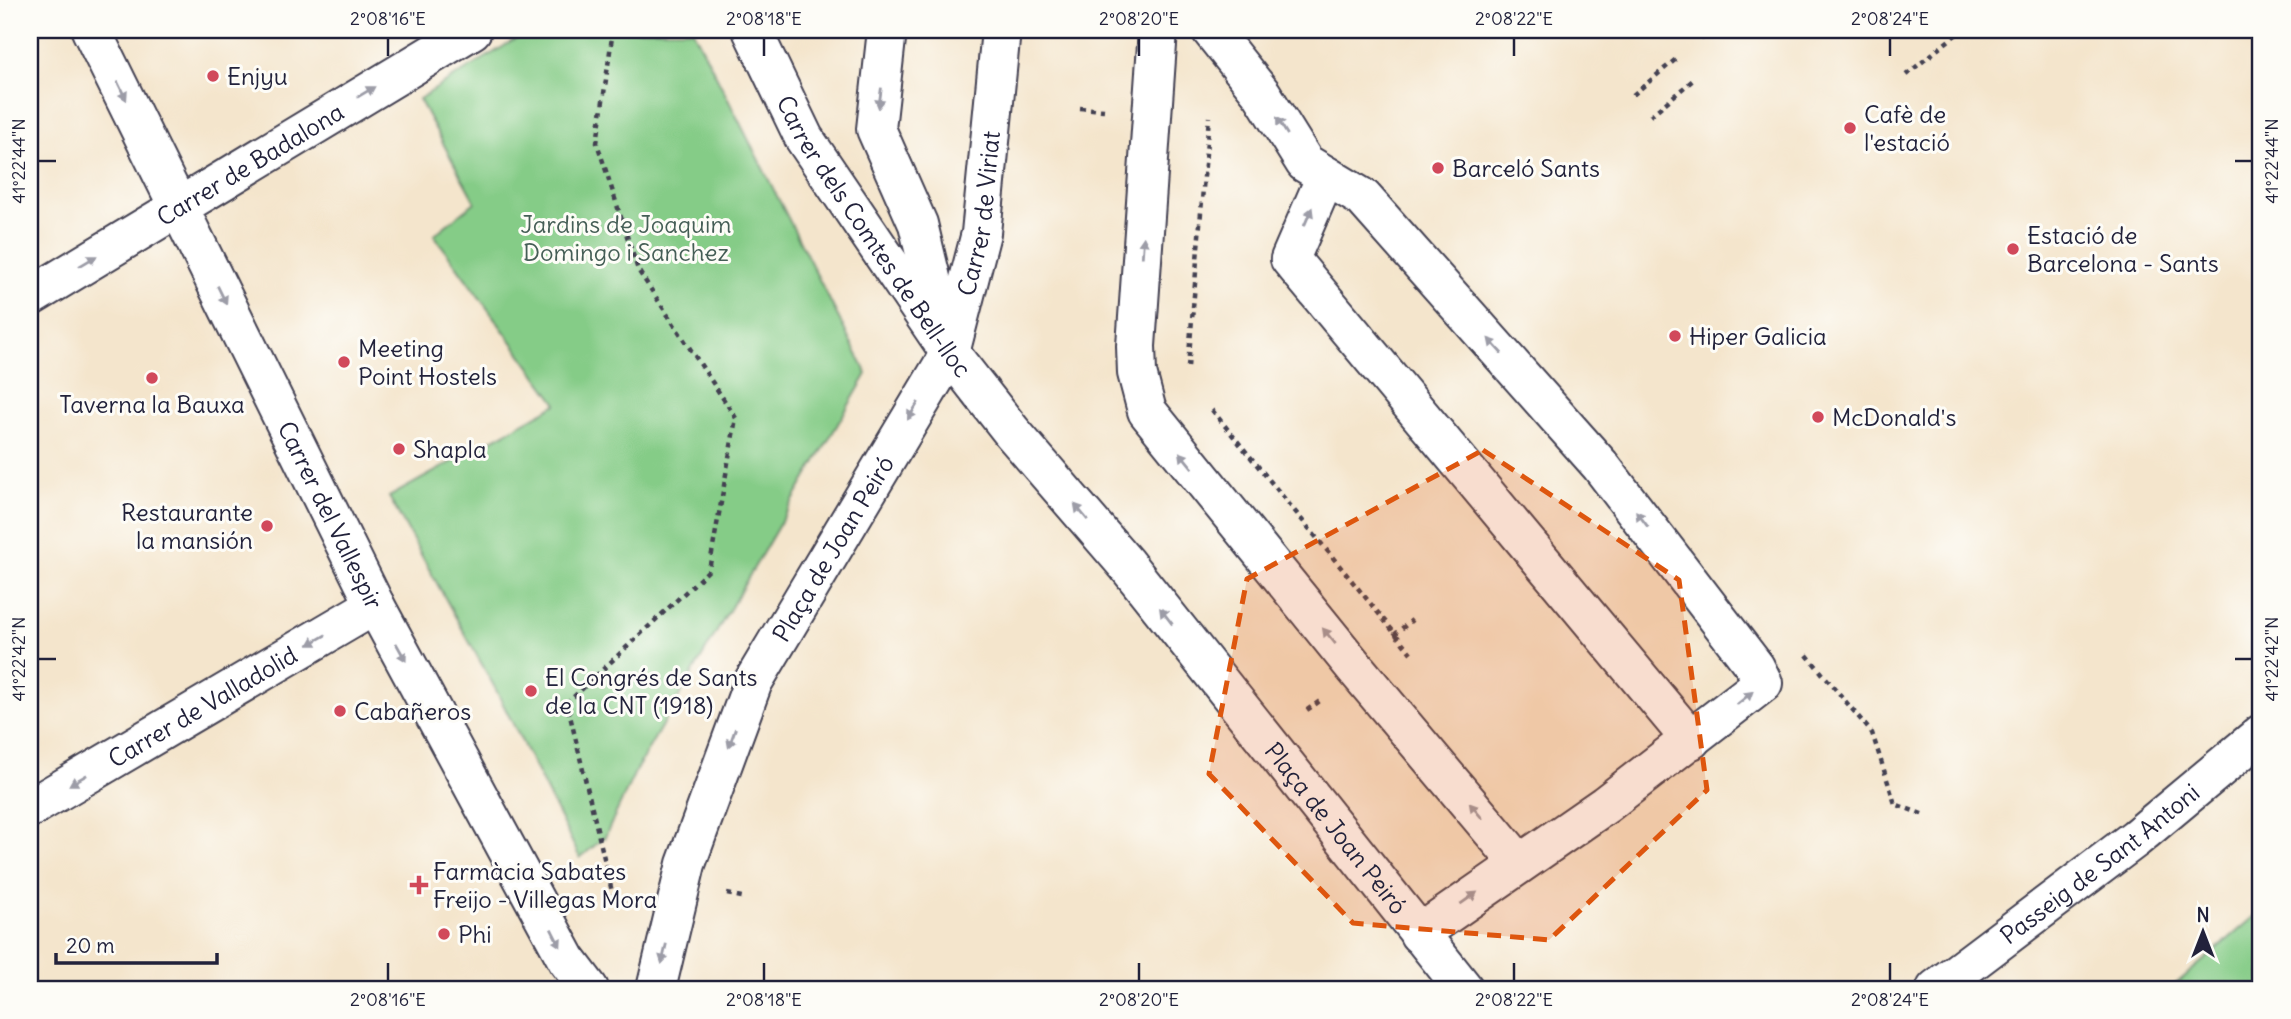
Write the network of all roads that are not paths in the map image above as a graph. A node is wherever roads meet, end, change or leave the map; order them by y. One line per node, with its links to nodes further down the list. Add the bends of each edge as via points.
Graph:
1 (92, 30): 9 (street, Carrer del Vallespir, one-way to 9)
2 (471, 30): 9 (street, Carrer de Badalona, one-way to 2)
3 (752, 30): 11 (street, Carrer dels Comtes de Bell-lloc, via 804,138)
4 (887, 30): 11 (street, Carrer de Viriat, one-way to 11, via 876,129 918,224)
5 (1001, 30): 11 (street, Carrer de Viriat, via 981,233)
6 (1158, 30): 17 (street, one-way to 6, via 1147,411 1137,373 1136,346)
7 (1211, 30): 8 (street, one-way to 7, via 1305,163 1262,94)
8 (1326, 176): 15 (street, one-way to 8, via 1290,259); 15 (street, one-way to 8, via 1763,684 1755,667 1600,465 1363,198)
9 (178, 206): 10 (street, Carrer de Badalona, one-way to 9); 13 (street, Carrer del Vallespir, one-way to 13)
10 (30, 297)
11 (950, 353): 12 (street, Carrer dels Comtes de Bell-lloc); 20 (street, Plaça de Joan Peiró, one-way to 20, via 752,682 686,864)
12 (1012, 432): 18 (street, Plaça de Joan Peiró, one-way to 12, via 1126,564)
13 (376, 606): 16 (street, Carrer de Valladolid, one-way to 16); 19 (street, Carrer del Vallespir, one-way to 19, via 567,960)
14 (2261, 734): 22 (street, Passeig de Sant Antoni, via 2136,838)
15 (1691, 740): 17 (street)
16 (30, 808)
17 (1520, 863): 18 (street, one-way to 17)
18 (1419, 934): 21 (street)
19 (589, 989)
20 (656, 989)
21 (1464, 989)
22 (1936, 989)

